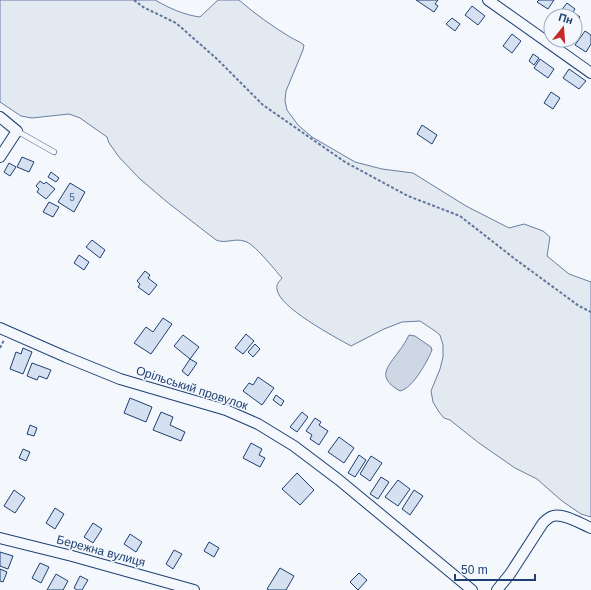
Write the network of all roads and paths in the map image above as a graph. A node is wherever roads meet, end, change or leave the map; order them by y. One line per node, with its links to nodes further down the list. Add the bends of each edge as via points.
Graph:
1 (134, 0): 8 (path, via 176,23 263,105 345,162 408,196 460,216 579,306)
2 (488, 0): 3 (street)
3 (591, 73)
4 (0, 117): 5 (street)
5 (17, 131): 6 (lane); 7 (street)
6 (54, 152)
7 (0, 157)
8 (591, 312)
9 (0, 328): 13 (street, Орільський провулок, via 120,379 226,410 258,424 294,446 339,480)
10 (591, 528): 14 (street, via 564,516 555,515 548,518)
11 (0, 538): 12 (street, Бережна вулиця)
12 (194, 590)
13 (472, 590)
14 (497, 590)

